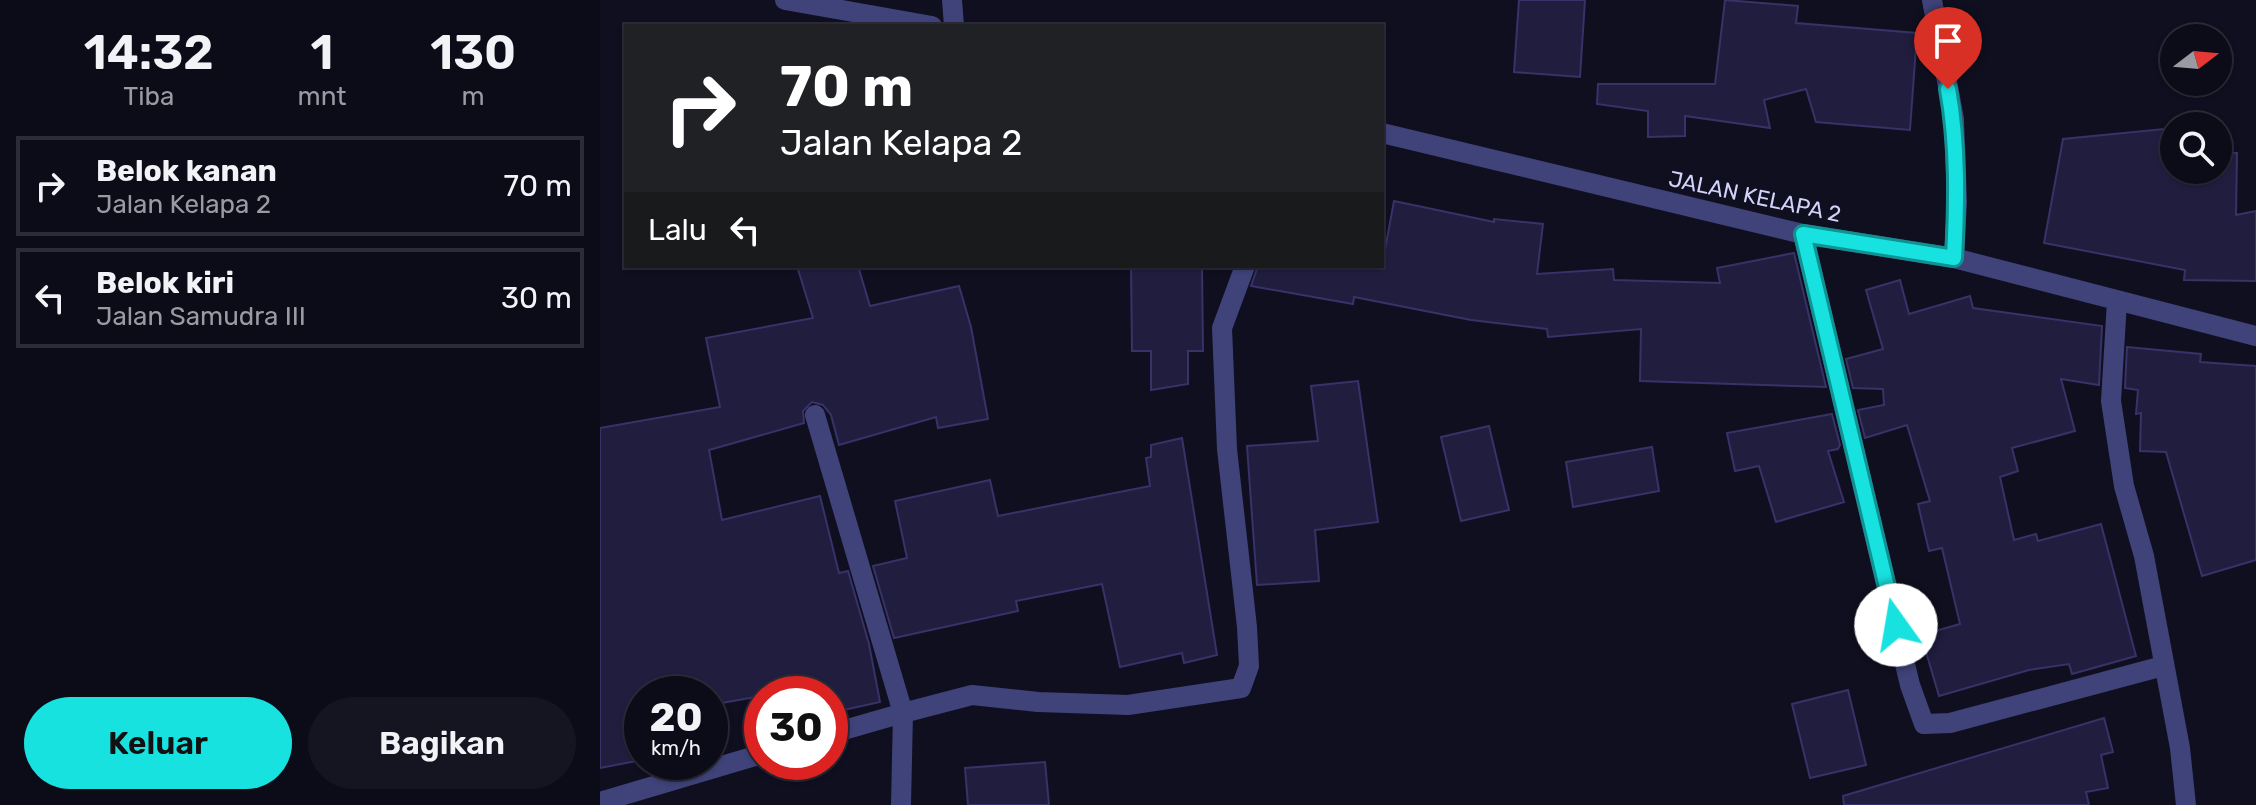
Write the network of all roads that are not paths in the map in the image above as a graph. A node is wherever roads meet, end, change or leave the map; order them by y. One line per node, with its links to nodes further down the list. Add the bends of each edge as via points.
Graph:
1 (785, 0): 4 (street)
2 (952, 0): 5 (street)
3 (1932, 0): 8 (street, via 1954,119)
4 (921, 24)
5 (954, 24)
6 (1384, 133): 7 (street, JALAN KELAPA 2)
7 (1803, 234): 8 (street, JALAN KELAPA 2); 13 (street, via 1910,685 1924,724 1950,723)
8 (1954, 258): 10 (street, JALAN KELAPA 2)
9 (1244, 268): 14 (street, via 1222,328 1227,449 1249,666 1241,688 1128,705 972,695)
10 (2117, 301): 11 (street, JALAN KELAPA 2); 13 (street, via 2111,401)
11 (2256, 336)
12 (815, 415): 14 (street)
13 (2163, 666): 19 (street)
14 (903, 713): 15 (street); 18 (street)
15 (848, 729)
16 (744, 759): 17 (street)
17 (600, 802)
18 (901, 805)
19 (2186, 805)

